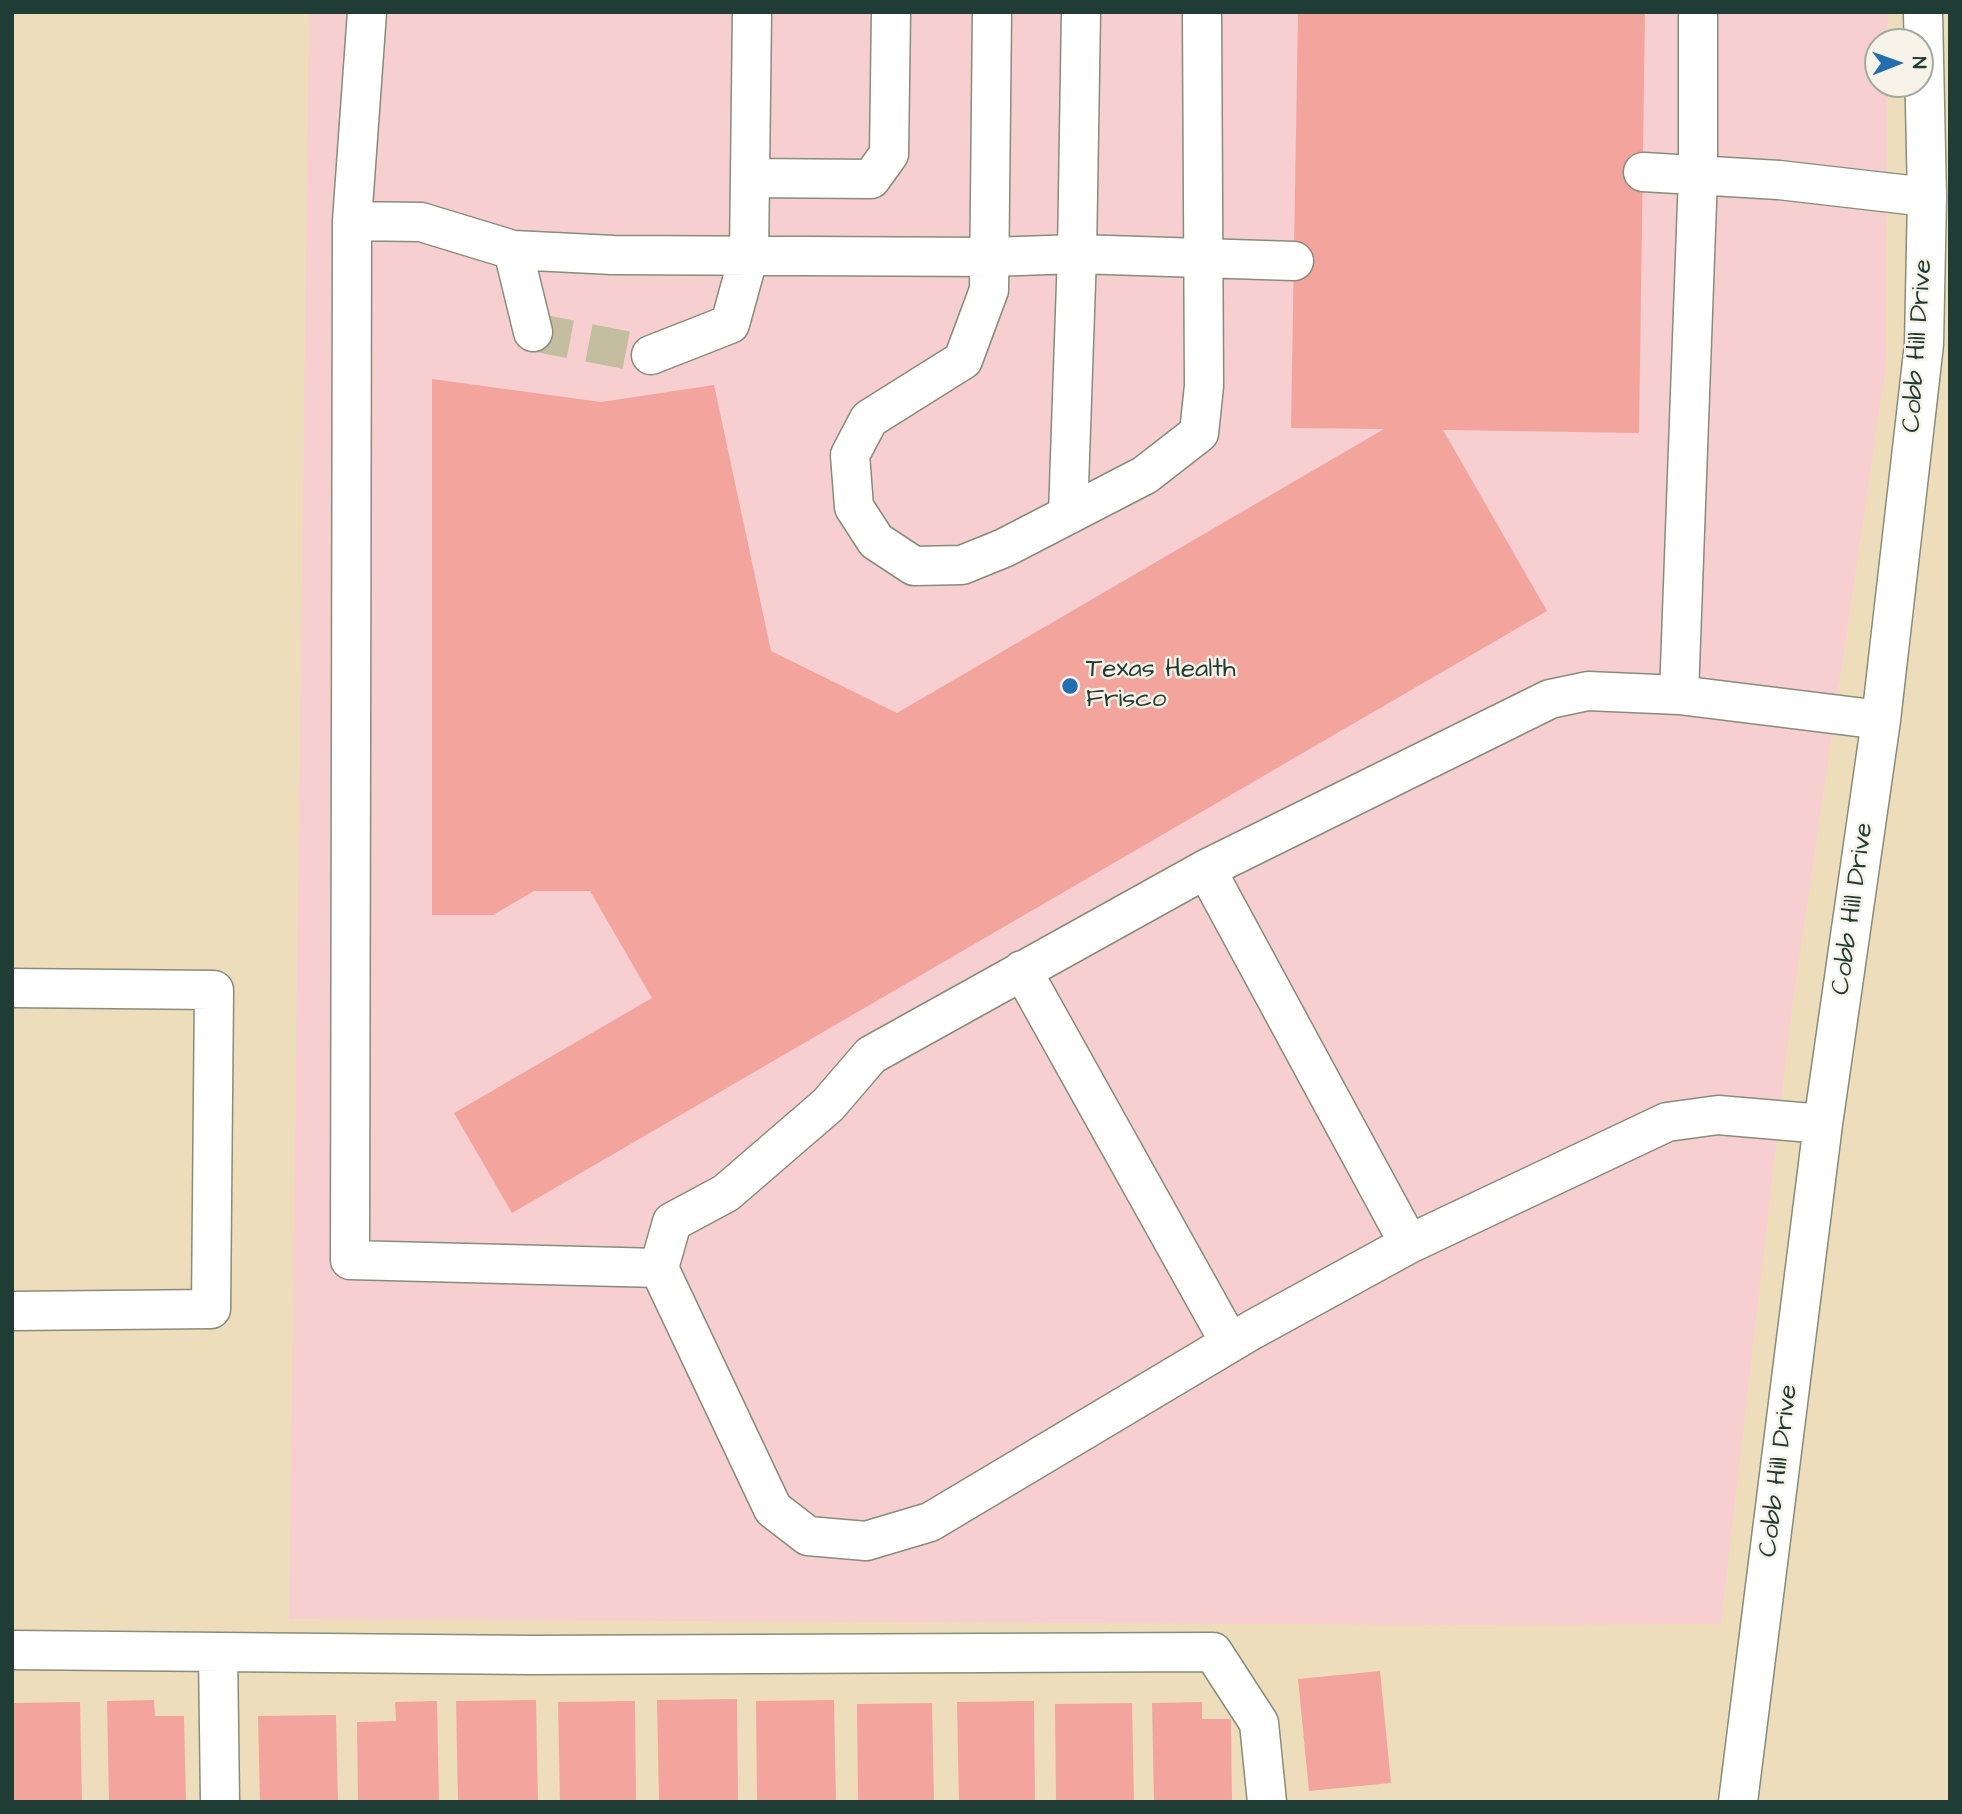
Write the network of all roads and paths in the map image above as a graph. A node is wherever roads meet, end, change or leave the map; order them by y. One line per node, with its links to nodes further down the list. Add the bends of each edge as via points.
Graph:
1 (367, 12): 13 (street)
2 (752, 12): 11 (street)
3 (891, 12): 11 (street, via 889,154 871,179)
4 (992, 12): 17 (street)
5 (1081, 12): 15 (street)
6 (1202, 12): 18 (street)
7 (1698, 12): 10 (street)
8 (1923, 12): 12 (street, Cobb Hill Drive)
9 (1643, 172): 10 (street)
10 (1698, 175): 12 (street); 23 (street)
11 (750, 178): 16 (street)
12 (1927, 197): 24 (street, Cobb Hill Drive, via 1924,344)
13 (352, 221): 14 (street, via 421,222); 30 (street, via 350,1260)
14 (513, 250): 16 (street); 20 (street)
15 (1077, 254): 17 (street); 18 (street); 22 (street)
16 (749, 256): 17 (street); 21 (street, via 730,324)
17 (991, 257): 22 (street, via 989,290 964,360 869,419 850,455 854,507 876,541 914,566 962,565)
18 (1203, 257): 19 (street); 22 (street, via 1204,386 1199,433 1145,475)
19 (1294, 261)
20 (533, 332)
21 (650, 355)
22 (1068, 515)
23 (1679, 695): 24 (street); 25 (street, via 1588,691 1550,699)
24 (1881, 720): 28 (street, Cobb Hill Drive)
25 (1206, 869): 26 (street); 29 (street)
26 (1021, 970): 30 (street, via 871,1055 828,1105 726,1193 672,1222); 32 (street)
27 (12, 988): 31 (street, via 214,990 214,1004 211,1309)
28 (1823, 1124): 29 (street, via 1718,1115 1667,1122); 37 (street, Cobb Hill Drive)
29 (1409, 1244): 32 (street)
30 (659, 1268): 32 (street, via 774,1509 807,1536 866,1541 930,1522)
31 (12, 1311)
32 (1230, 1343)
33 (12, 1650): 34 (street)
34 (218, 1652): 35 (street); 36 (street, via 1213,1652 1259,1723)
35 (220, 1802)
36 (1267, 1802)
37 (1738, 1802)

